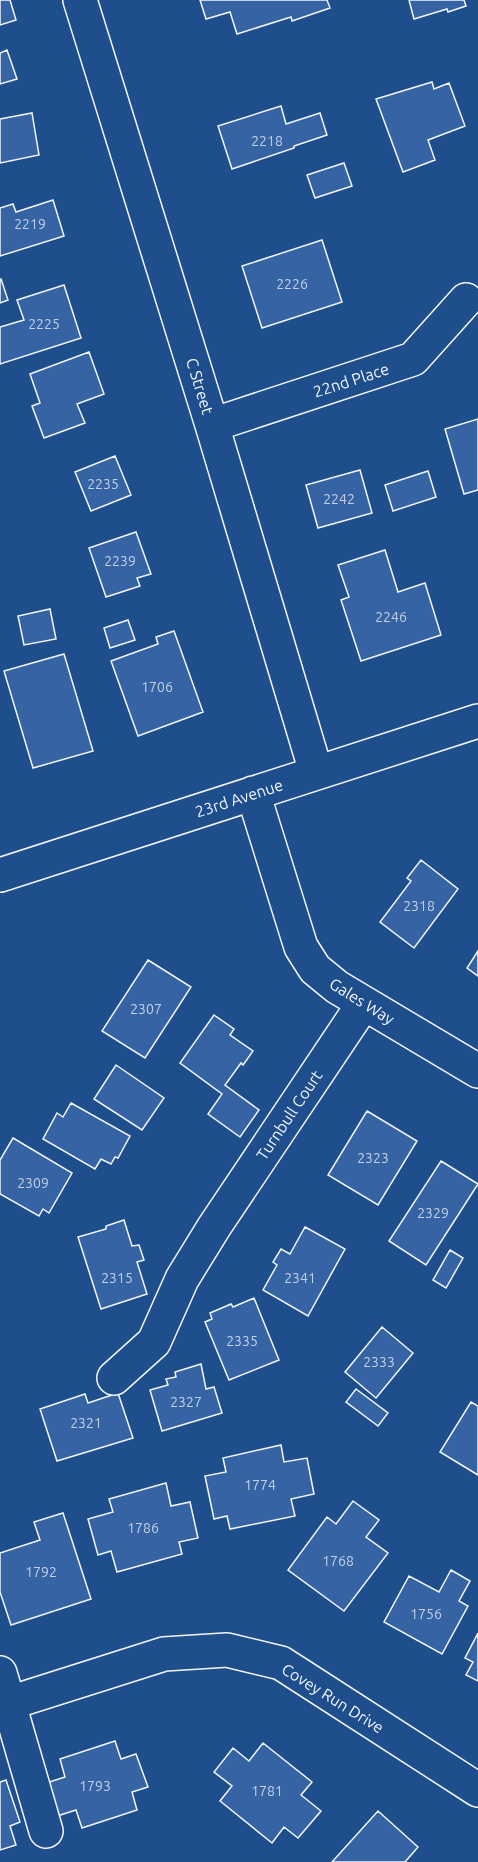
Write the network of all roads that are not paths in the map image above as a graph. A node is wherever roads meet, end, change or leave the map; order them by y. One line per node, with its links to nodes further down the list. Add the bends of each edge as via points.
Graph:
1 (80, 0): 3 (street, C Street)
2 (466, 300): 3 (street, 22nd Place, via 413,360)
3 (212, 425): 5 (street, C Street)
4 (478, 721): 5 (street, 23rd Avenue)
5 (316, 772): 6 (street, 23rd Avenue)
6 (253, 793): 7 (street, 23rd Avenue); 8 (street, Gales Way, via 301,947 315,969)
7 (0, 875)
8 (364, 1003): 9 (street, Gales Way); 10 (street, Turnbull Court, via 214,1227 183,1279 154,1342)
9 (478, 1071)
10 (114, 1378)
11 (3, 1694): 12 (street, Covey Run Drive, via 164,1654 226,1650 281,1664); 13 (street)
12 (478, 1790)
13 (46, 1831)

